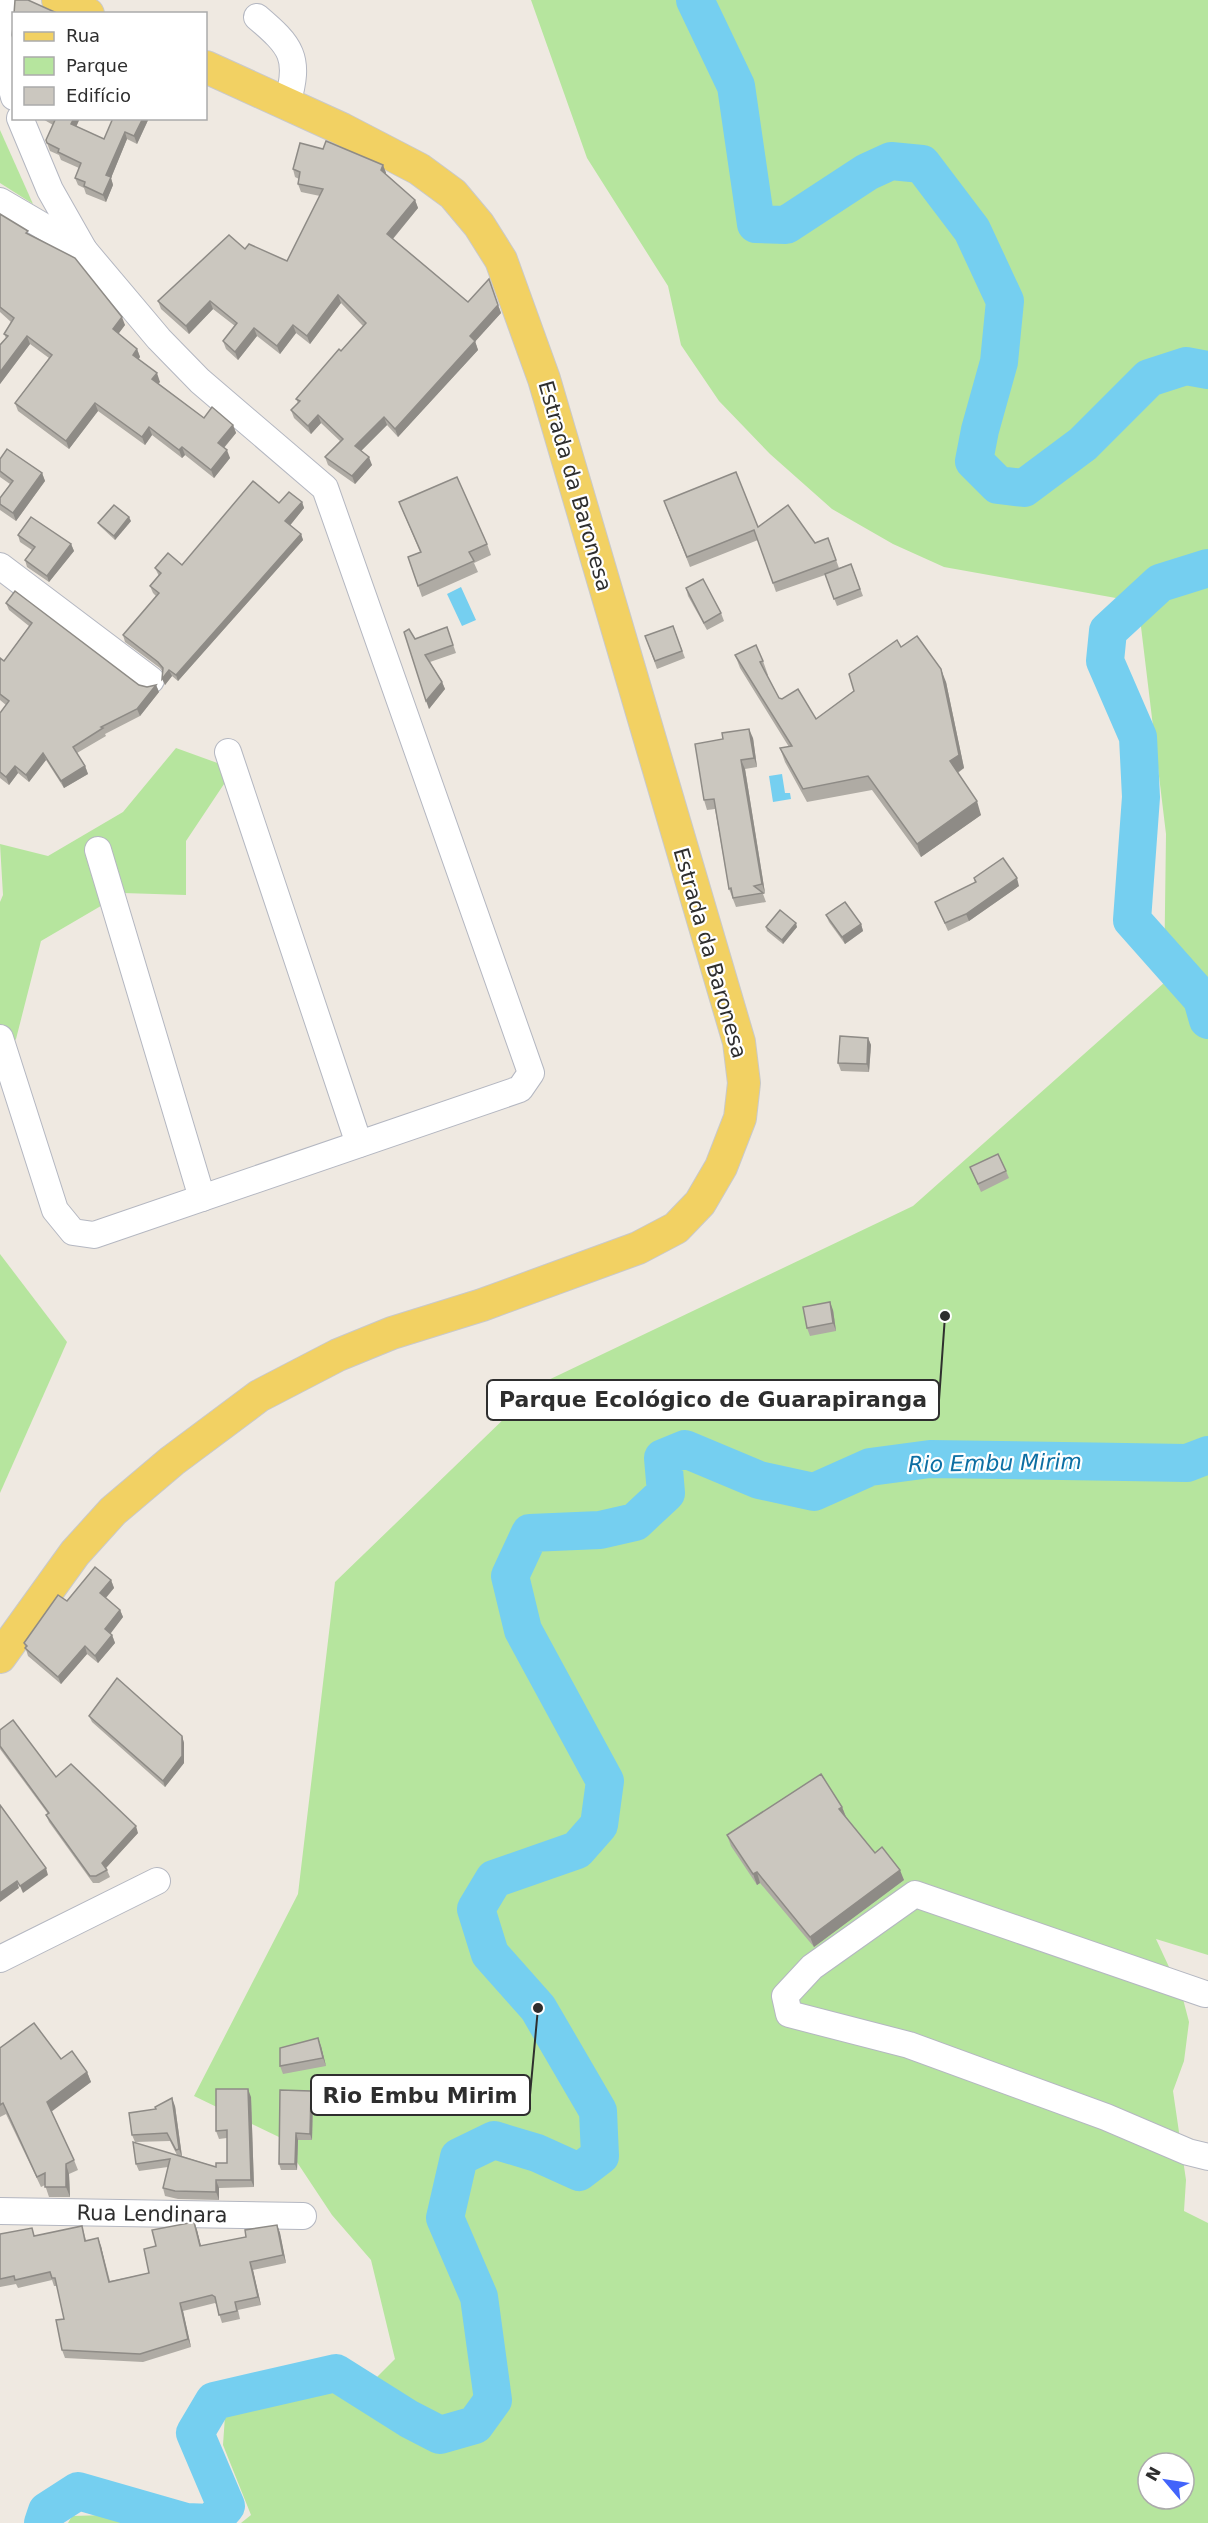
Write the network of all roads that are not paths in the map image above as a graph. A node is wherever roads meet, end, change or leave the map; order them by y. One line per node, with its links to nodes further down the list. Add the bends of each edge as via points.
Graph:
1 (3, 0): 5 (street)
2 (58, 0): 3 (main road)
3 (84, 12)
4 (257, 16): 9 (street, via 284,39 291,56 294,81)
5 (0, 41)
6 (0, 46): 8 (street)
7 (207, 67): 9 (main road, Estrada da Baronesa)
8 (12, 91)
9 (287, 104): 20 (main road, Estrada da Baronesa, via 419,169 453,194 501,260 544,379 739,1042 744,1083 740,1118 721,1167 700,1203 676,1228 638,1248 338,1354 259,1396 113,1511 75,1553)
10 (21, 120): 12 (street, via 50,190)
11 (0, 201): 12 (street)
12 (84, 250): 18 (street, via 200,381 325,488 531,1073 520,1089)
13 (0, 566): 14 (street)
14 (151, 680)
15 (228, 752): 18 (street)
16 (99, 850): 19 (street)
17 (0, 1038): 19 (street, via 55,1210 73,1232 94,1235)
18 (359, 1144): 19 (street)
19 (202, 1198)
20 (0, 1657)
21 (157, 1881): 22 (street)
22 (0, 1959)
23 (1205, 1994): 24 (street, via 915,1894 812,1967 785,1996 789,2014 909,2045)
24 (1208, 2157)
25 (0, 2211): 26 (street, Rua Lendinara)
26 (303, 2216)

